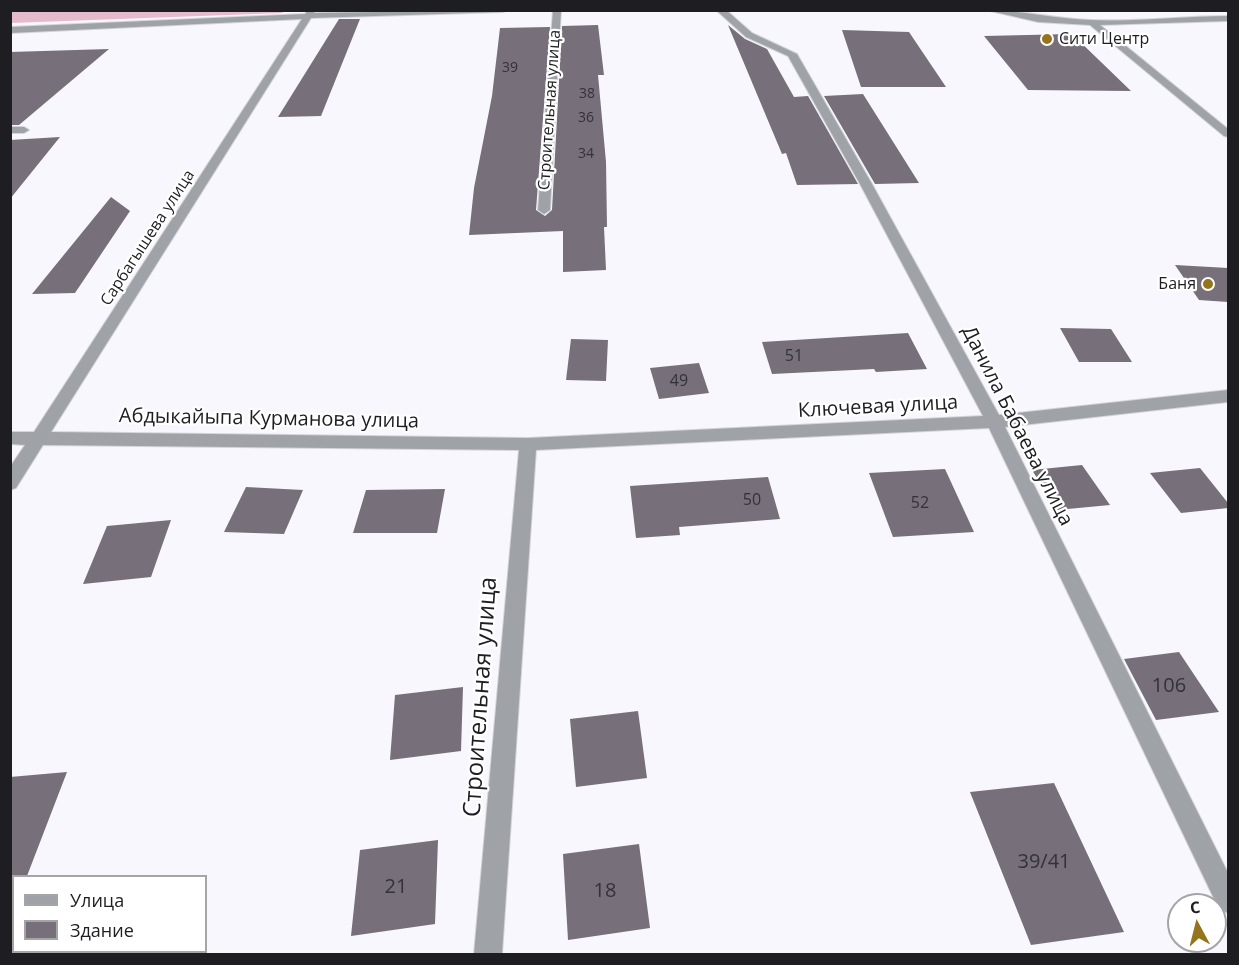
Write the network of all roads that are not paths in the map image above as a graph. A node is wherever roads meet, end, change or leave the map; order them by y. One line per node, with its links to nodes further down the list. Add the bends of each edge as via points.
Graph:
1 (503, 10): 5 (street)
2 (557, 10): 12 (street, Строительная улица)
3 (720, 10): 14 (street, Данила Бабаева улица, via 749,35 792,54)
4 (990, 10): 7 (street)
5 (311, 13): 8 (street); 15 (street, Сарбагышева улица)
6 (1228, 18): 7 (street)
7 (1092, 23): 11 (street)
8 (10, 30)
9 (10, 130): 10 (street)
10 (24, 130)
11 (1228, 134)
12 (544, 210)
13 (1228, 396): 14 (street, Ключевая улица)
14 (994, 422): 17 (street, Ключевая улица); 19 (street, Данила Бабаева улица)
15 (40, 437): 16 (street, Абдыкайыпа Курманова улица); 17 (street, Абдыкайыпа Курманова улица); 18 (street, Сарбагышева улица)
16 (10, 438)
17 (528, 444): 20 (street, Строительная улица)
18 (10, 483)
19 (1228, 900)
20 (488, 954)

